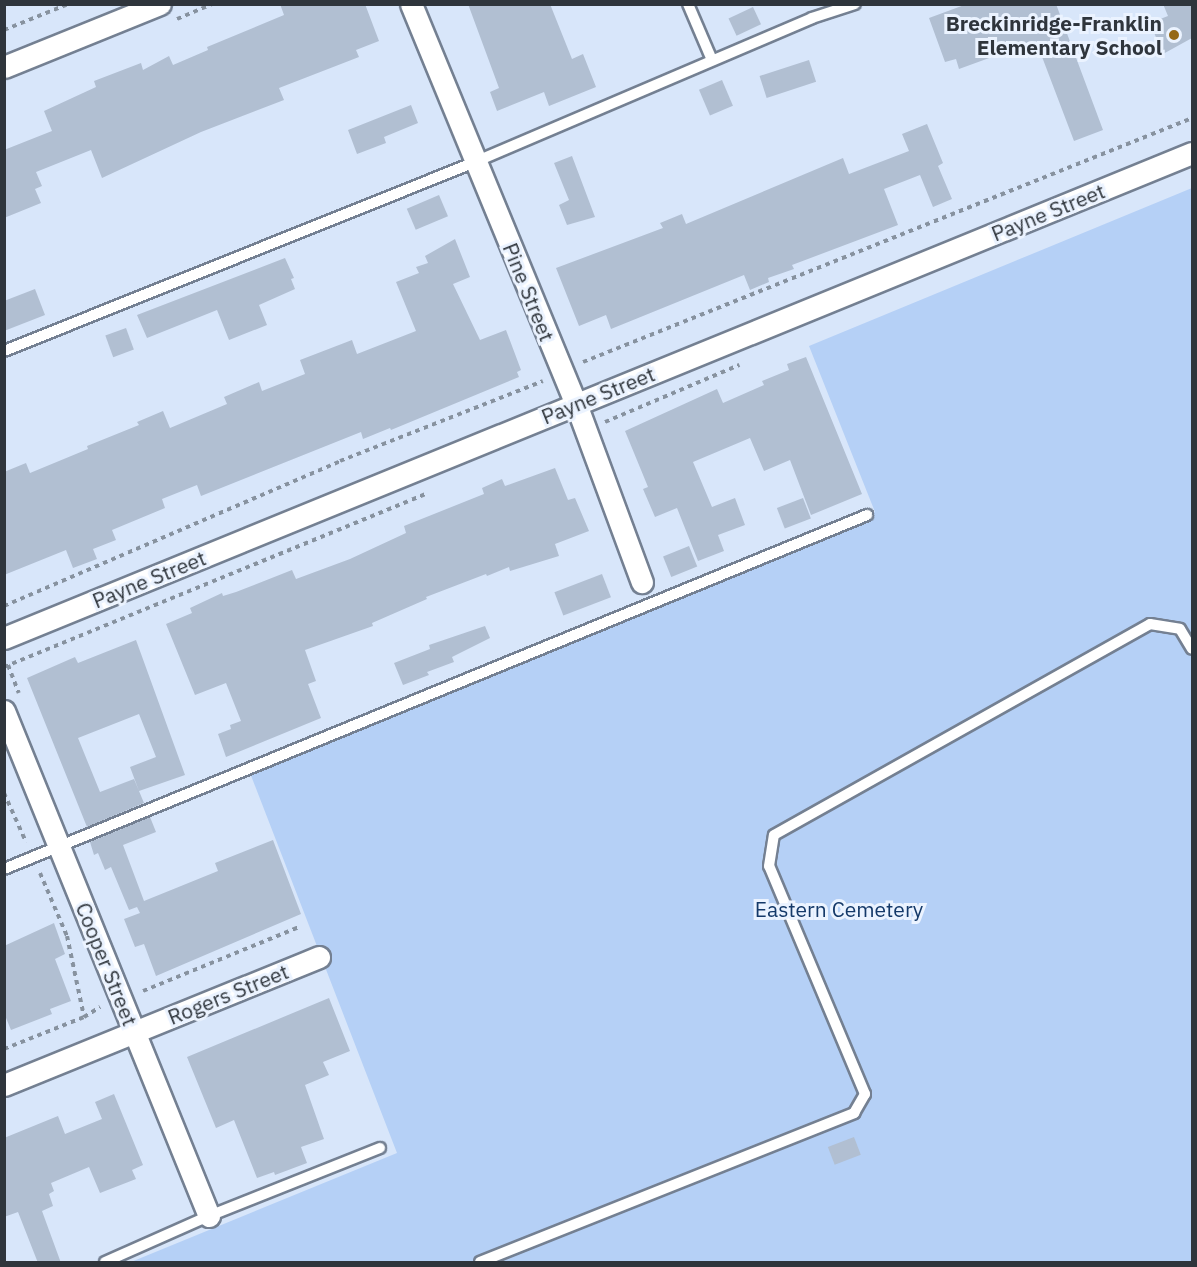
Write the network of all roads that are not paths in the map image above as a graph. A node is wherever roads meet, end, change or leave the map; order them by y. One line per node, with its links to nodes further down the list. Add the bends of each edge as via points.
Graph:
1 (160, 4): 6 (street)
2 (411, 4): 8 (street, Pine Street)
3 (688, 4): 5 (lane)
4 (855, 4): 5 (lane)
5 (712, 60): 8 (lane)
6 (4, 67)
7 (1192, 153): 10 (street, Payne Street)
8 (475, 162): 9 (lane); 10 (street, Pine Street)
9 (4, 351)
10 (576, 404): 12 (street, Pine Street); 16 (street, Payne Street)
11 (867, 515): 13 (lane)
12 (642, 582): 13 (lane)
13 (652, 603): 19 (lane)
14 (1180, 629): 15 (lane); 17 (lane); 27 (lane, via 1150,624 774,835 769,867 865,1094 854,1113)
15 (1192, 631)
16 (4, 638)
17 (1192, 649)
18 (4, 711): 19 (street, Cooper Street)
19 (61, 846): 20 (lane); 22 (street, Cooper Street)
20 (4, 869)
21 (319, 957): 22 (street, Rogers Street)
22 (134, 1032): 23 (street, Rogers Street); 25 (street, Cooper Street)
23 (4, 1085)
24 (380, 1148): 25 (lane)
25 (209, 1216): 26 (lane)
26 (105, 1263)
27 (480, 1263)

